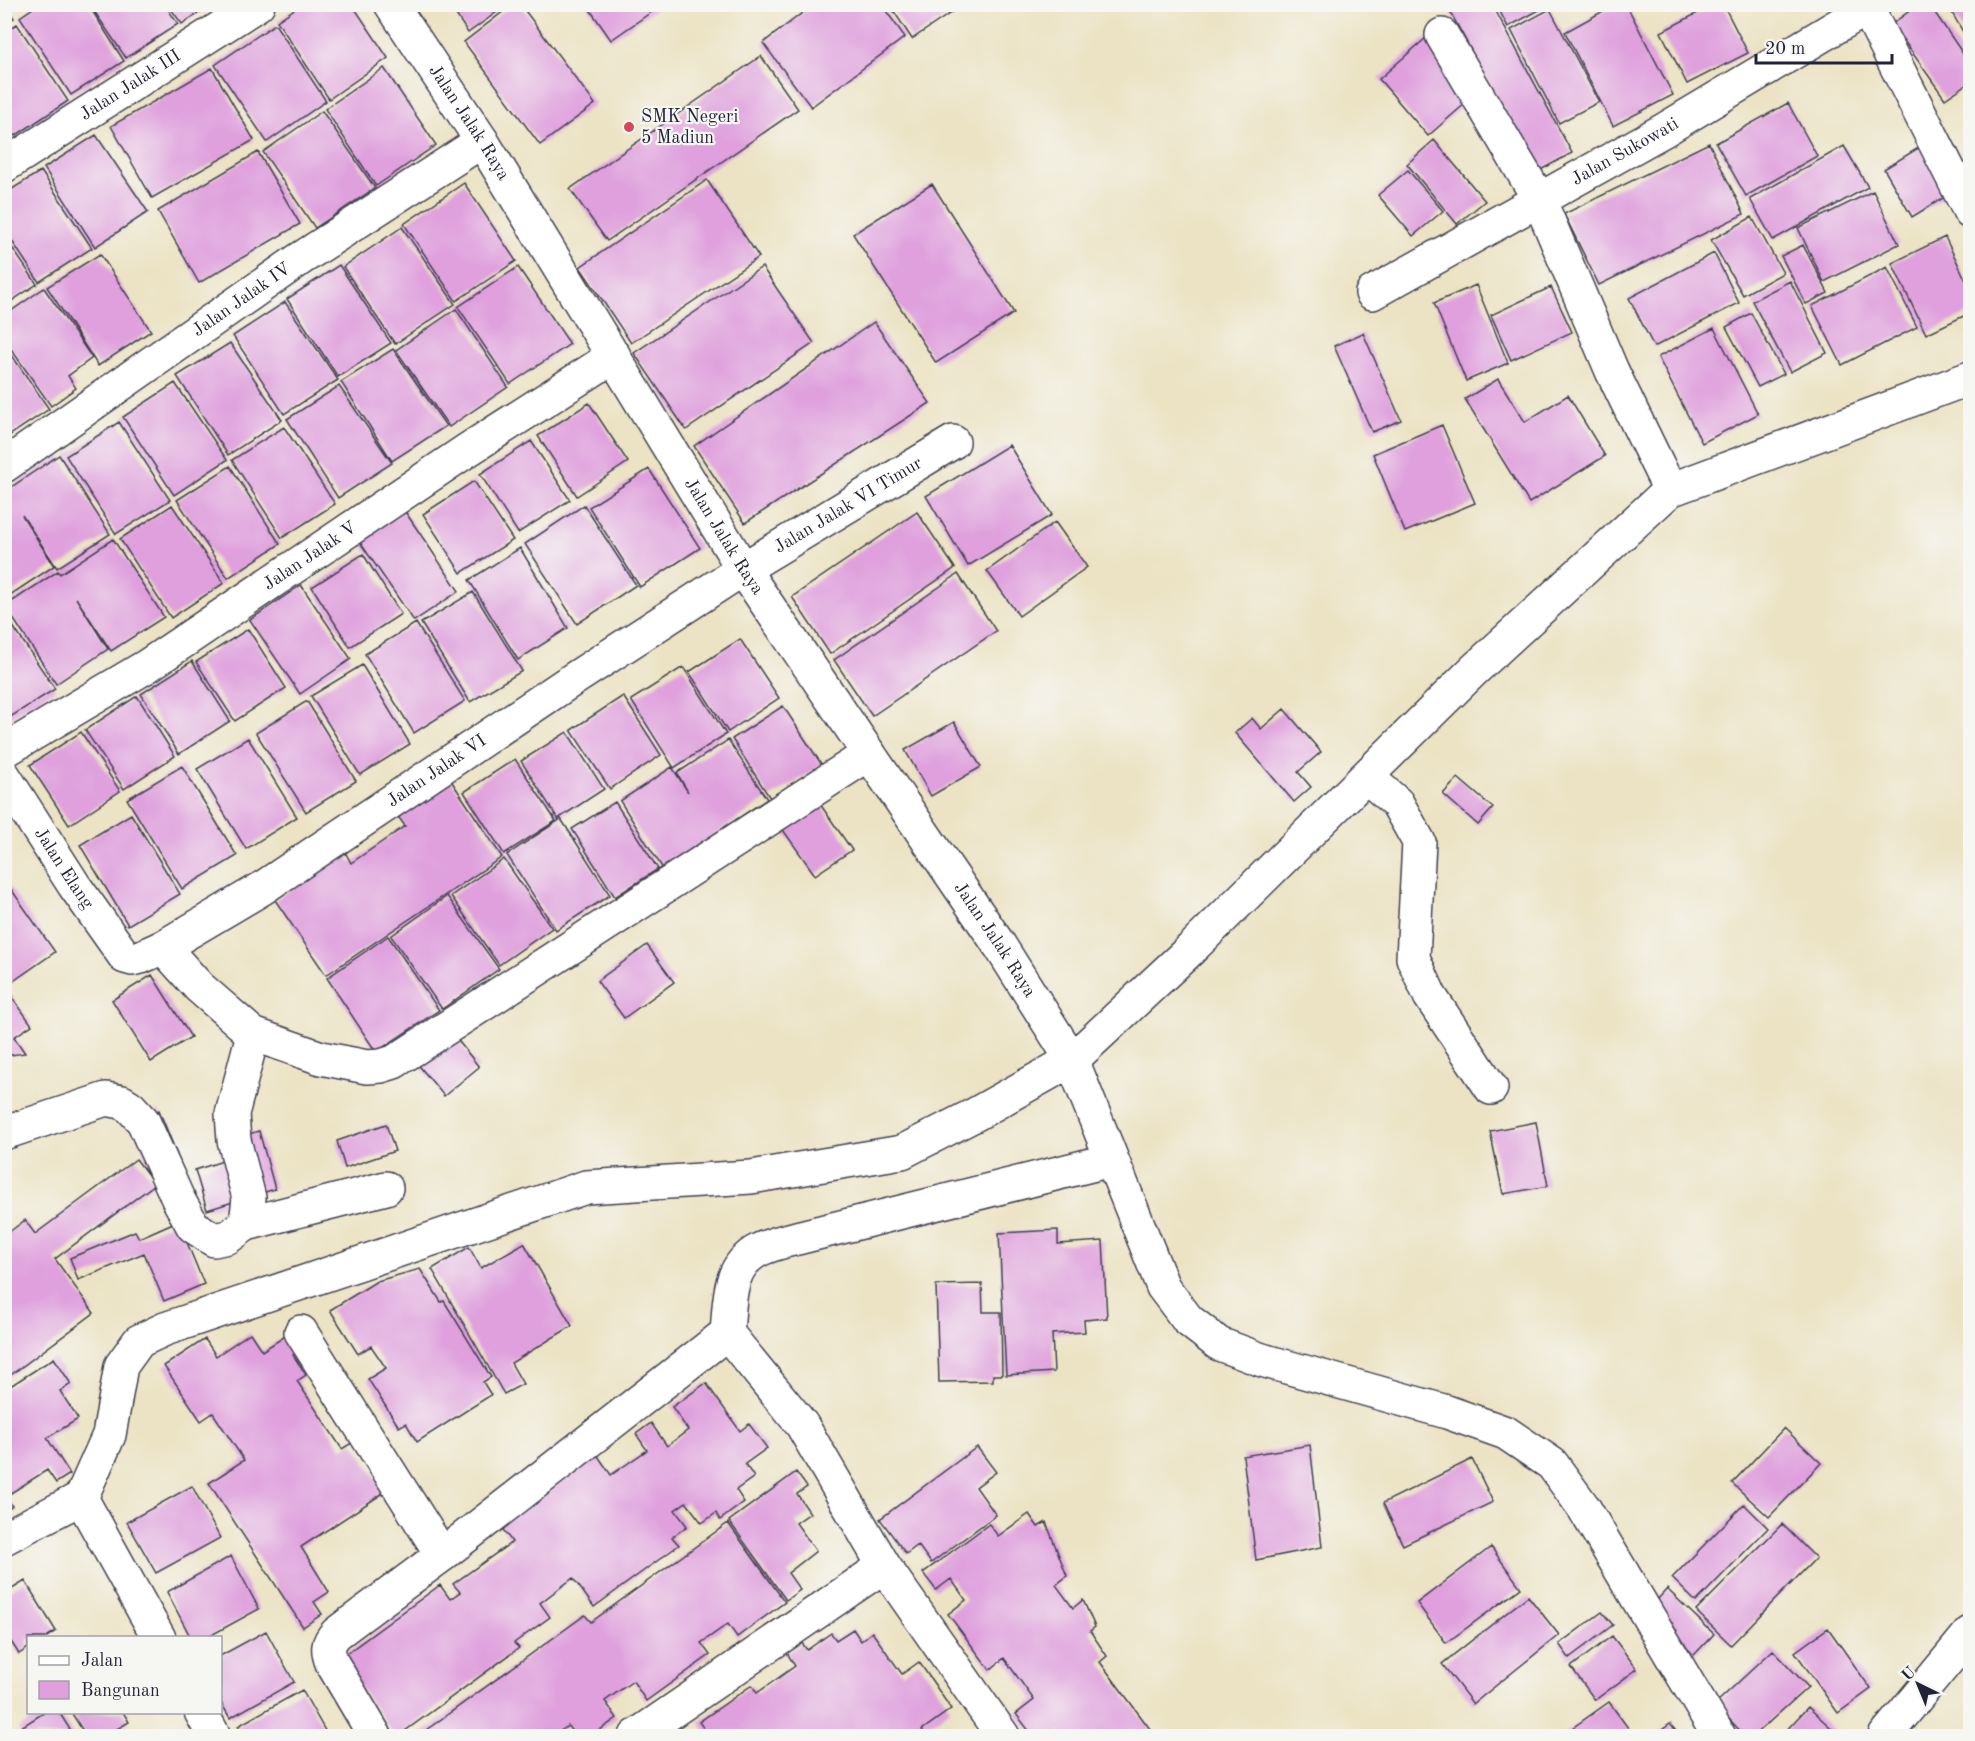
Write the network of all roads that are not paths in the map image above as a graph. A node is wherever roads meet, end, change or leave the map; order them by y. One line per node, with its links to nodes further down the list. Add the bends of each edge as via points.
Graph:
1 (258, 4): 6 (street, Jalan Jalak III)
2 (391, 4): 5 (street, Jalan Jalak Raya)
3 (1869, 6): 7 (street, Jalan Sukowati, via 1664,130); 8 (street)
4 (1442, 35): 7 (street)
5 (482, 141): 10 (street, Jalan Jalak Raya); 13 (street, Jalan Jalak IV, via 300,259)
6 (4, 166)
7 (1539, 199): 9 (street, Jalan Sukowati); 14 (street, via 1612,371)
8 (1971, 212)
9 (1372, 293)
10 (614, 357): 15 (street, Jalan Jalak Raya); 16 (street, Jalan Jalak V, via 466,451 147,666)
11 (1971, 378): 14 (street)
12 (953, 442): 15 (street, Jalan Jalak VI Timur)
13 (4, 466)
14 (1670, 490): 19 (street, via 1473,671)
15 (743, 569): 17 (street, Jalan Jalak Raya); 20 (street, Jalan Jalak VI, via 261,889)
16 (4, 751)
17 (869, 754): 22 (street, via 394,1062 368,1066 321,1058); 23 (street, Jalan Jalak Raya, via 1000,946)
18 (4, 776): 21 (street, Jalan Elang)
19 (1367, 777): 23 (street, via 1191,950); 24 (street, via 1397,803 1419,842 1413,957 1430,996)
20 (163, 947): 21 (street, Jalan Jalak VI, via 141,957); 22 (street, via 199,987)
21 (125, 957)
22 (253, 1034): 28 (street, via 232,1114 234,1140 249,1198)
23 (1072, 1060): 26 (street, Jalan Jalak Raya); 31 (street, via 903,1152 751,1177 586,1186 165,1329 139,1341 121,1366 110,1435)
24 (1491, 1088)
25 (4, 1133): 28 (street, via 106,1099 122,1102 143,1121 193,1226 214,1240 228,1237)
26 (1111, 1160): 30 (street, via 759,1249 740,1263 732,1285); 42 (street, Jalan Jalak Raya, via 1163,1287 1188,1320 1219,1344 1506,1433 1552,1464 1584,1508)
27 (386, 1188): 28 (street)
28 (246, 1224)
29 (301, 1332): 33 (street)
30 (727, 1333): 33 (street); 34 (street, via 802,1425)
31 (81, 1498): 32 (street); 36 (street)
32 (4, 1538)
33 (442, 1556): 39 (street, via 329,1641 332,1663)
34 (884, 1566): 40 (street); 41 (street)
35 (1971, 1633): 43 (street)
36 (158, 1636)
37 (202, 1714): 38 (street)
38 (214, 1737)
39 (375, 1737)
40 (636, 1737)
41 (1003, 1737)
42 (1719, 1737)
43 (1885, 1737)

